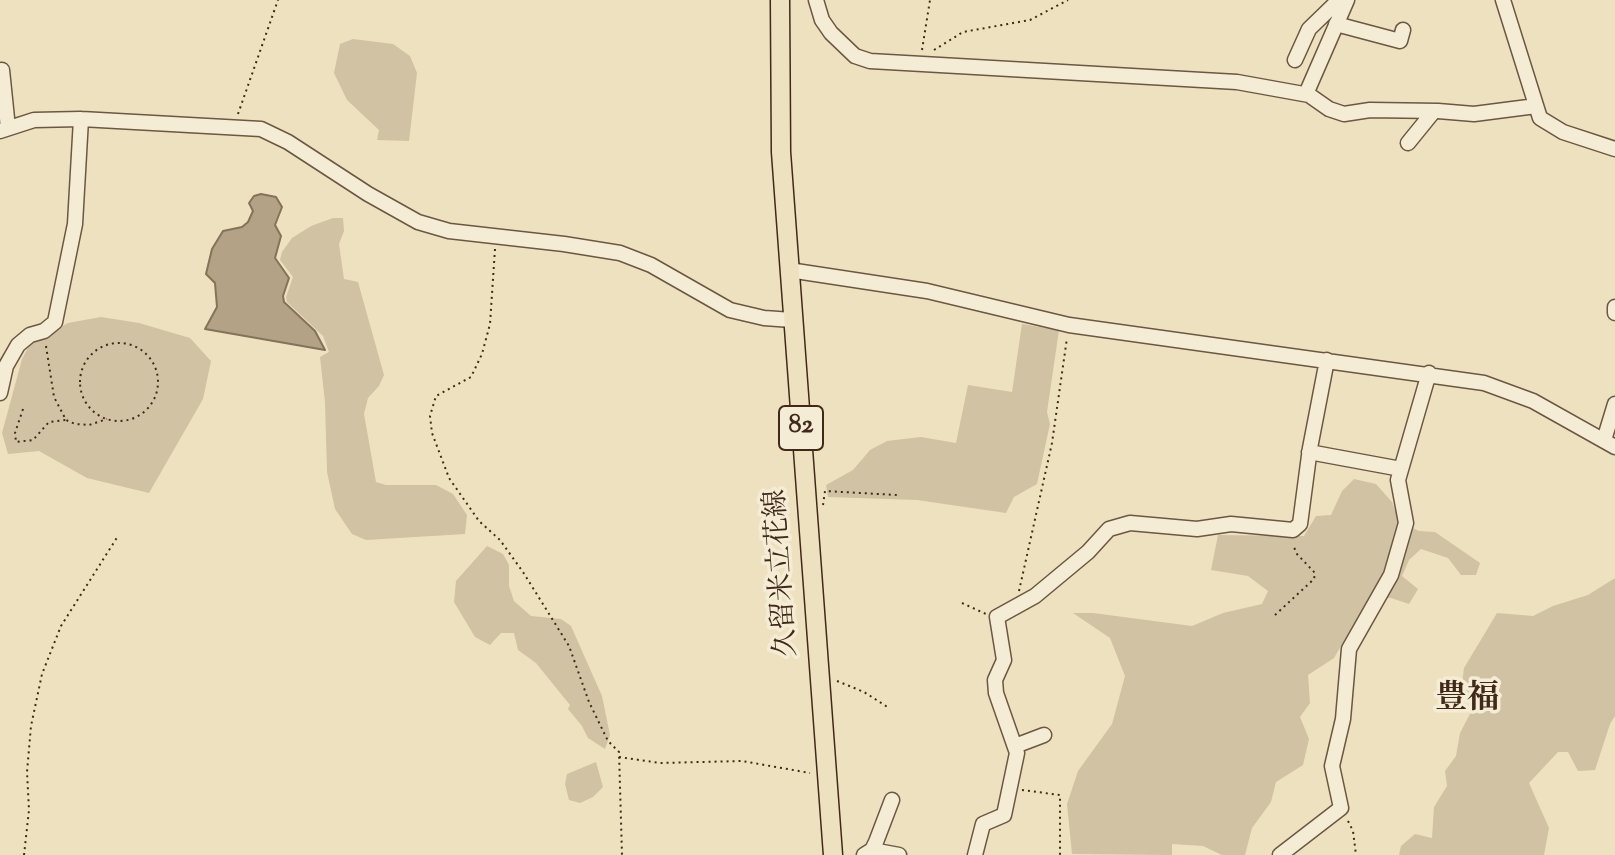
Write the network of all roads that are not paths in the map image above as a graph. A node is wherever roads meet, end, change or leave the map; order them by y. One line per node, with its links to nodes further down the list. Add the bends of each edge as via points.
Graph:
1 (780, 0): 17 (main road, 久留米立花線 / 82, via 781,152)
2 (816, 0): 10 (street, via 822,20 855,56 870,61 1237,82)
3 (1339, 0): 8 (street, via 1309,29)
4 (1347, 0): 6 (street)
5 (1503, 0): 11 (street)
6 (1336, 24): 7 (street, via 1400,41); 10 (street)
7 (1403, 30)
8 (1295, 60)
9 (2, 70): 14 (street)
10 (1306, 94): 12 (street, via 1344,114)
11 (1536, 106): 12 (street, via 1474,114); 16 (street, via 1540,118 1563,132)
12 (1434, 111): 15 (street)
13 (81, 119): 14 (street, via 34,120); 18 (street, via 261,129 418,222 449,231 620,253 730,310); 21 (street, via 75,224 55,322 18,345)
14 (4, 130)
15 (1408, 143)
16 (1615, 149)
17 (789, 270): 18 (main road, 久留米立花線 / 82); 19 (street, via 927,291 1069,325)
18 (792, 320): 30 (main road, 久留米立花線 / 82)
19 (1327, 360): 20 (street); 24 (street)
20 (1429, 373): 23 (street, via 1484,383 1533,401); 25 (street)
21 (0, 393)
22 (1615, 404): 23 (street)
23 (1609, 443)
24 (1309, 452): 25 (street); 27 (street, via 1300,524 1291,530 1130,523 1109,529 1035,596 997,617 1004,660 995,680 996,693)
25 (1401, 469): 33 (street, via 1398,480 1406,523 1391,575 1349,649 1343,719 1332,766 1341,808)
26 (1044, 735): 27 (street)
27 (1015, 746): 32 (street, via 1004,815 980,828)
28 (892, 800): 29 (street)
29 (868, 852): 31 (street)
30 (833, 855)
31 (899, 855)
32 (975, 855)
33 (1280, 855)

